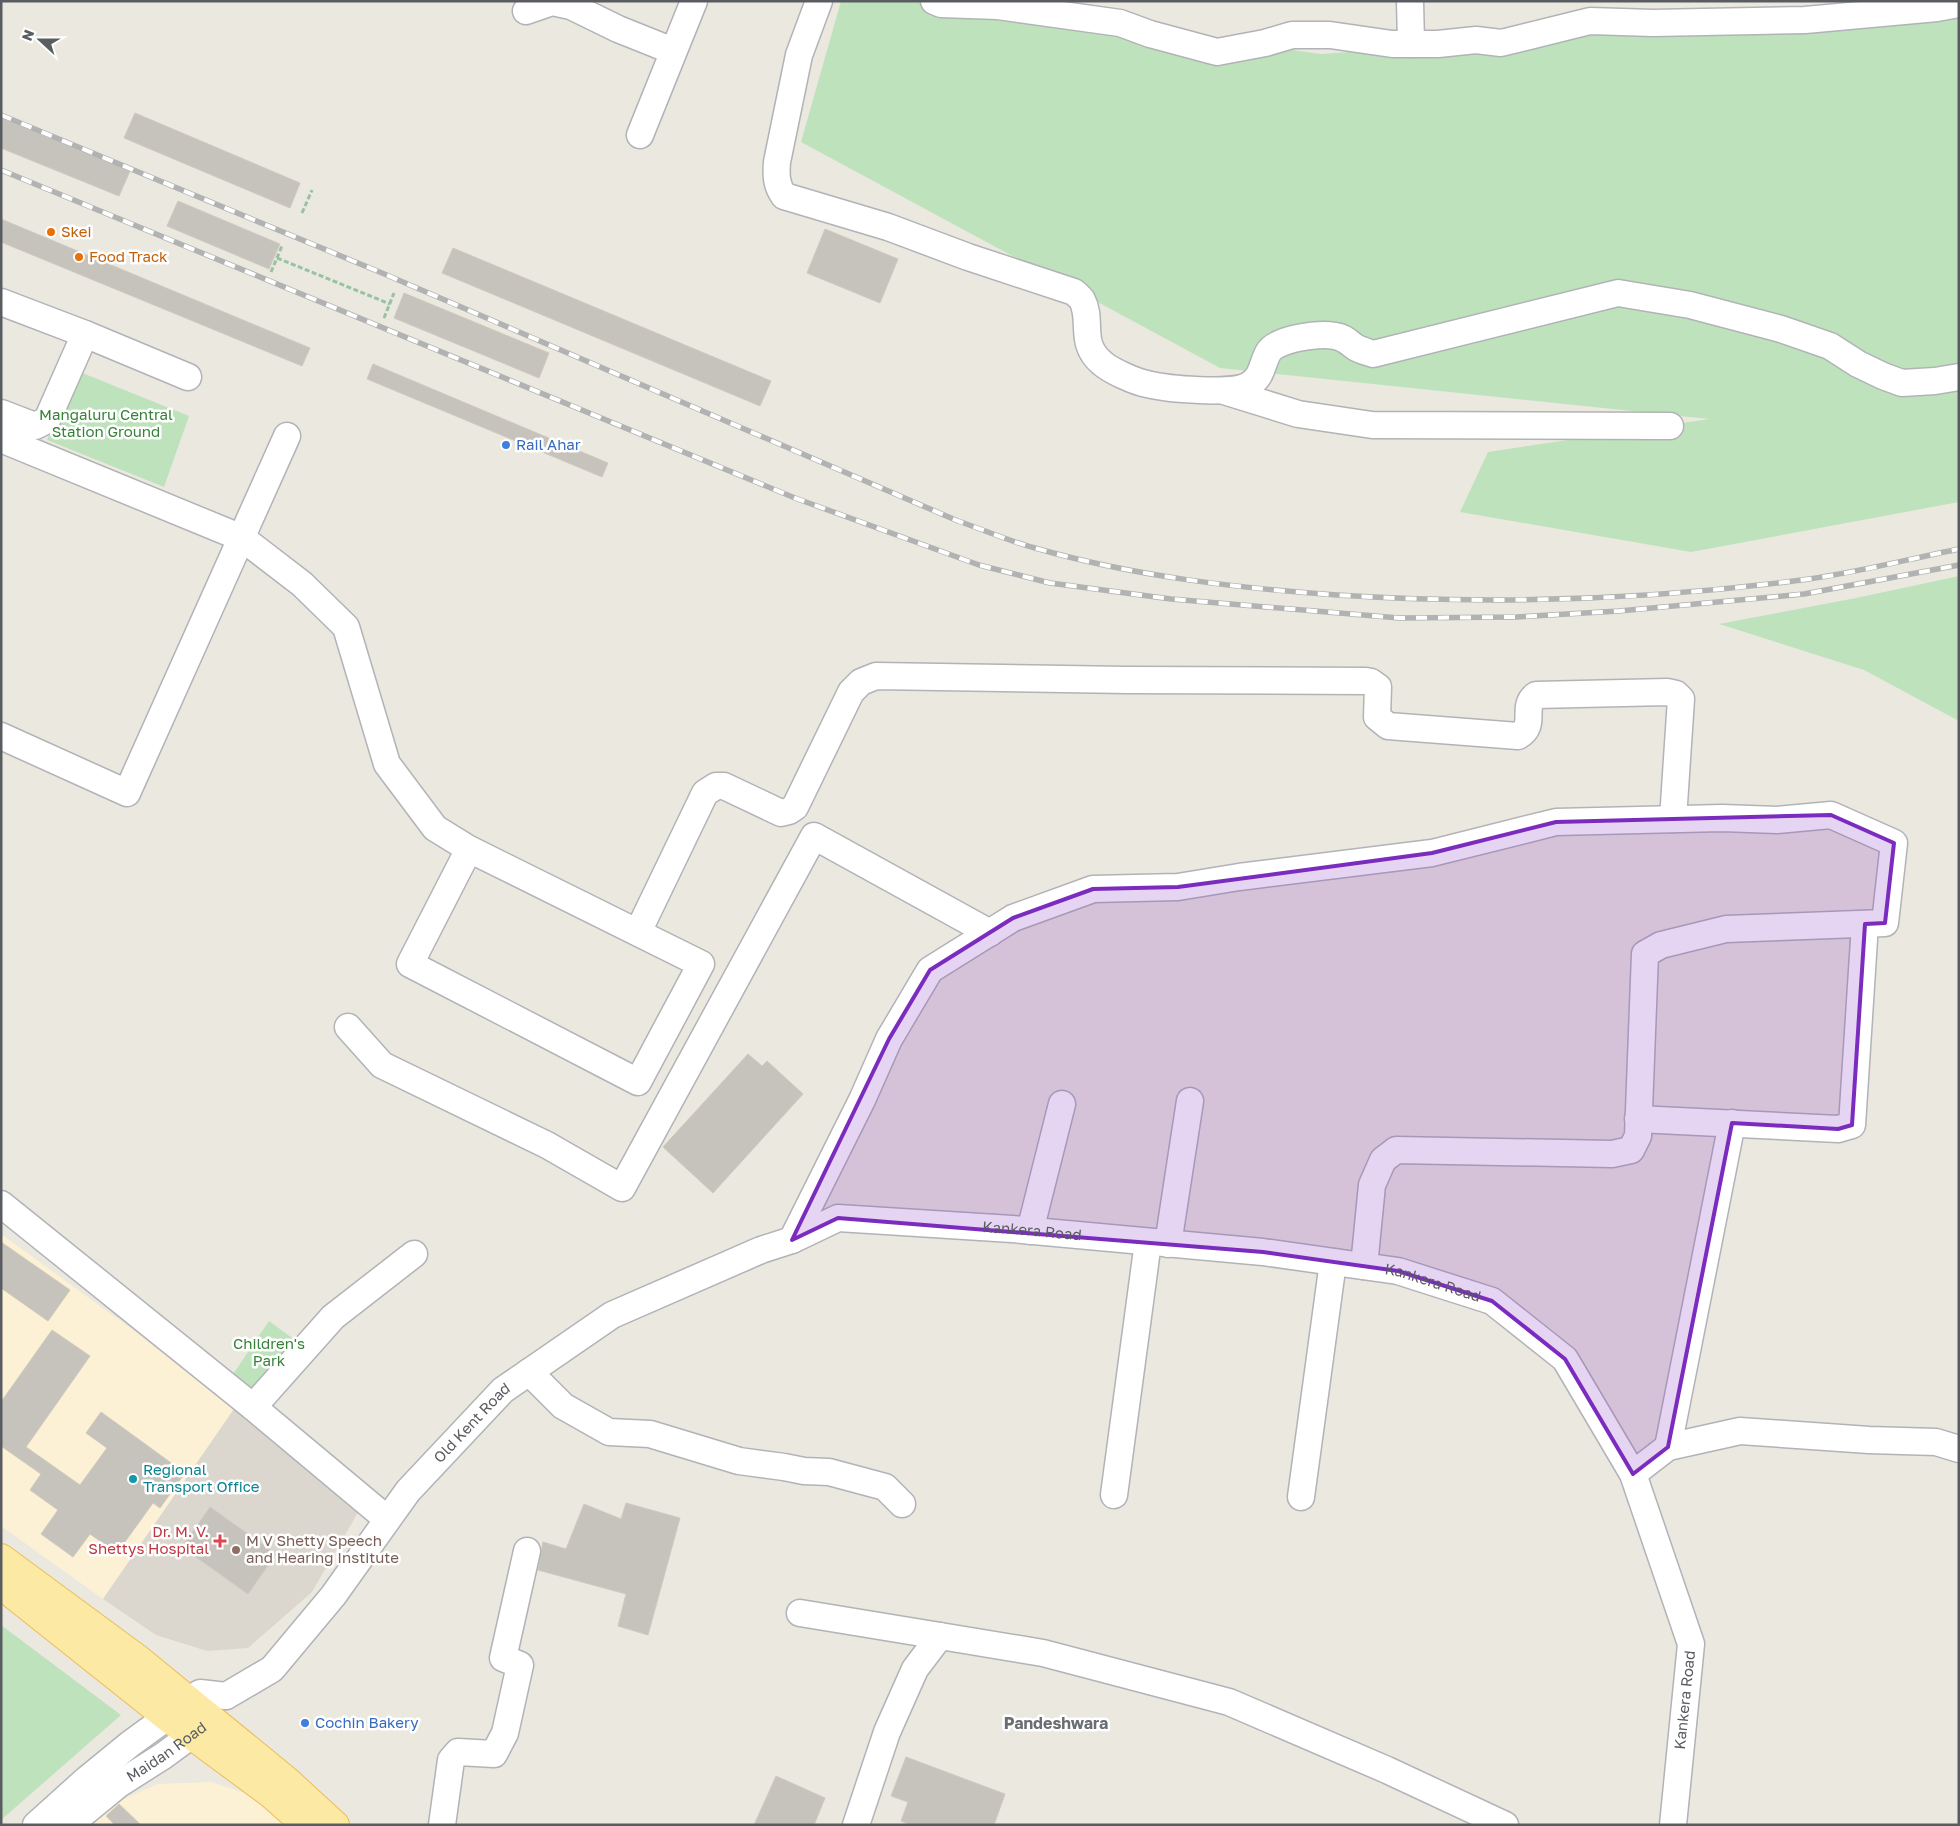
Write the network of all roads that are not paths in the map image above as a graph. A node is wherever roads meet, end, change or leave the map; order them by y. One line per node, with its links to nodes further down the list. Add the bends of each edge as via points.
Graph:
1 (694, 1): 8 (street)
2 (819, 1): 14 (street, via 803,42 777,162 776,178 784,196 888,227 1074,292 1082,299 1088,340 1094,355 1103,364 1145,384)
3 (934, 1): 7 (street, via 998,6 1120,23 1217,52 1292,35 1330,35)
4 (1410, 1): 7 (street)
5 (1959, 4): 7 (street, via 1805,20 1654,24 1590,22 1501,43 1476,40)
6 (526, 11): 8 (street, via 552,2 571,6)
7 (1411, 44)
8 (673, 51): 9 (street)
9 (640, 135)
10 (1, 302): 11 (street)
11 (85, 334): 12 (street); 15 (street, via 47,420 35,426)
12 (188, 377)
13 (1959, 377): 14 (street, via 1902,383 1858,364 1830,346 1781,329 1690,305 1618,293 1373,354 1334,336 1296,338 1276,344 1268,353 1258,378 1247,386)
14 (1224, 391): 16 (street, via 1298,414 1372,425)
15 (1, 413)
16 (1670, 426)
17 (288, 436): 19 (street)
18 (1, 439): 19 (street)
19 (242, 538): 20 (street, via 127,793); 22 (street, via 302,584 346,628 387,764 435,828)
20 (1, 736)
21 (1673, 819): 23 (street, via 1777,820 1831,815 1894,843 1885,923); 24 (street, via 1681,699 1667,692 1536,695 1529,703 1528,726 1518,736 1388,726 1377,717 1378,687 1366,681 876,676 861,682 851,692 795,807 781,813 724,786 716,786 705,793); 25 (street, via 1556,822 1432,853 1178,887 1093,889 1013,918)
22 (469, 849): 24 (street); 24 (street, via 410,964 638,1082 701,964)
23 (1865, 924): 29 (street, via 1726,929 1661,945 1645,954); 30 (street, via 1852,1125 1838,1129)
24 (638, 932)
25 (990, 932): 26 (street, via 814,836 622,1188 547,1145 382,1065); 33 (street, via 930,970 889,1039)
26 (348, 1027)
27 (1190, 1101): 34 (street)
28 (1062, 1104): 32 (street)
29 (1638, 1119): 30 (street); 37 (street, via 1638,1136 1631,1150 1612,1154 1396,1150 1383,1160 1372,1185)
30 (1732, 1123): 40 (street)
31 (1, 1204): 39 (street)
32 (1030, 1231): 33 (street, Kankera Road, via 838,1218); 34 (street, Kankera Road)
33 (792, 1240): 38 (street, Old Kent Road, via 761,1250 612,1315)
34 (1158, 1243): 36 (street, Kankera Road); 43 (street)
35 (414, 1254): 39 (street, via 333,1317)
36 (1333, 1262): 37 (street, Kankera Road); 44 (street)
37 (1364, 1266): 42 (street, Kankera Road, via 1398,1271 1492,1301 1566,1359)
38 (528, 1372): 45 (street, via 563,1406 609,1432 650,1434 739,1461 829,1472 885,1488); 46 (street, Old Kent Road, via 503,1390 408,1491)
39 (252, 1407): 46 (street)
40 (1668, 1447): 41 (street, via 1740,1432 1936,1442); 42 (street)
41 (1959, 1450)
42 (1633, 1474): 63 (street, Kankera Road, via 1691,1644)
43 (1114, 1495)
44 (1301, 1497)
45 (902, 1504)
46 (387, 1519): 52 (street, Old Kent Road, via 333,1596 272,1669)
47 (527, 1551): 60 (street, via 502,1658 520,1664 505,1733 494,1754 458,1752 451,1760)
48 (1, 1558): 53 (main road, Maidan Road)
49 (1, 1585): 54 (main road, Maidan Road)
50 (800, 1612): 51 (street)
51 (940, 1636): 61 (street, via 915,1670 887,1732); 62 (street, via 1043,1654 1229,1702)
52 (226, 1696): 53 (street, Maidan Road, via 200,1693); 55 (street, Maidan Road, via 220,1712)
53 (190, 1701): 54 (street, Maidan Road); 55 (main road)
54 (167, 1717): 55 (main road); 56 (street, Maidan Road, via 86,1780)
55 (202, 1727): 57 (street, Maidan Road, via 119,1784); 58 (main road); 59 (main road, via 286,1780)
56 (36, 1825)
57 (69, 1825)
58 (306, 1825)
59 (335, 1825)
60 (442, 1825)
61 (856, 1825)
62 (1505, 1825)
63 (1673, 1825)

